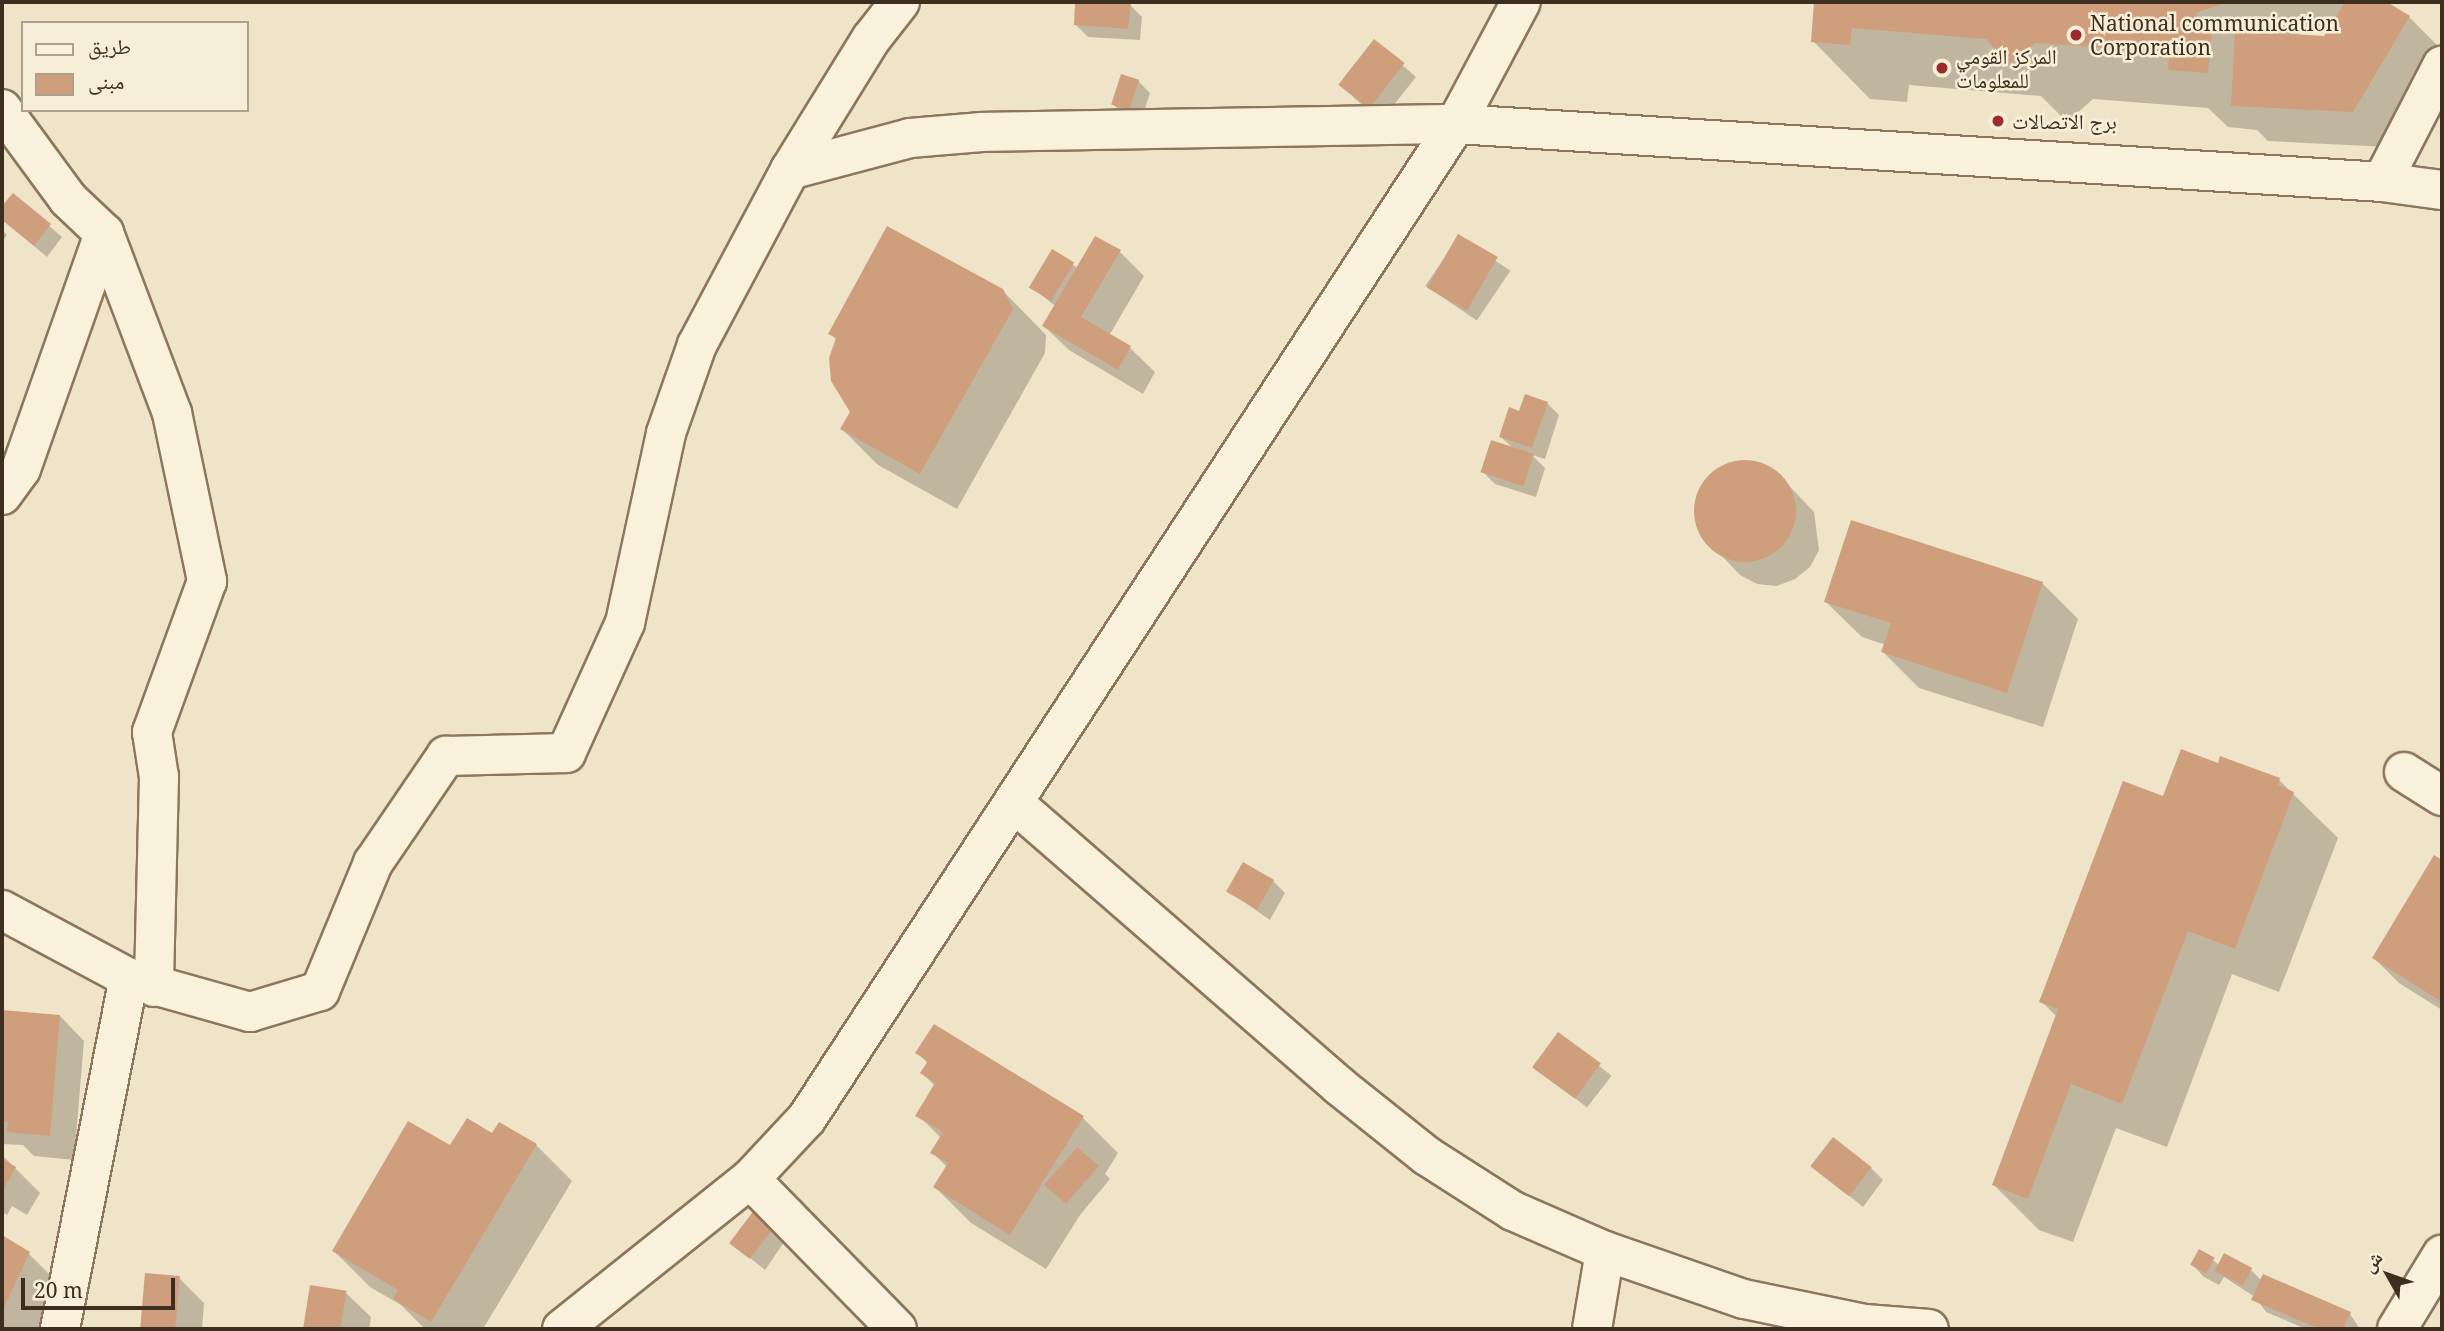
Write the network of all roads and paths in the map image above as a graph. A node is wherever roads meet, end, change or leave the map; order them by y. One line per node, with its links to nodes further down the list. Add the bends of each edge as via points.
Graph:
1 (900, 2): 6 (street, via 871,39)
2 (1521, 2): 5 (street)
3 (2442, 66): 7 (street)
4 (2, 109): 9 (street, via 68,199)
5 (1456, 124): 6 (street, via 982,132 910,138); 7 (street); 13 (street)
6 (790, 170): 15 (street, via 697,345 666,433 625,623 566,753 446,756 373,863 320,991 250,1012)
7 (2382, 182): 8 (street)
8 (2442, 190)
9 (104, 233): 10 (street, via 21,469); 15 (street, via 172,412 207,581 152,732 159,777)
10 (2, 495)
11 (2404, 772): 12 (street)
12 (2442, 796)
13 (1015, 804): 16 (street, via 856,1049 807,1118); 17 (street, via 1338,1085 1427,1156 1513,1211)
14 (2, 910): 15 (street)
15 (141, 982): 19 (street)
16 (750, 1179): 20 (street); 21 (street)
17 (1605, 1251): 22 (street); 23 (street, via 1745,1299 1865,1324)
18 (2442, 1255): 24 (street)
19 (60, 1329)
20 (562, 1329)
21 (897, 1329)
22 (1592, 1329)
23 (1929, 1329)
24 (2398, 1329)

